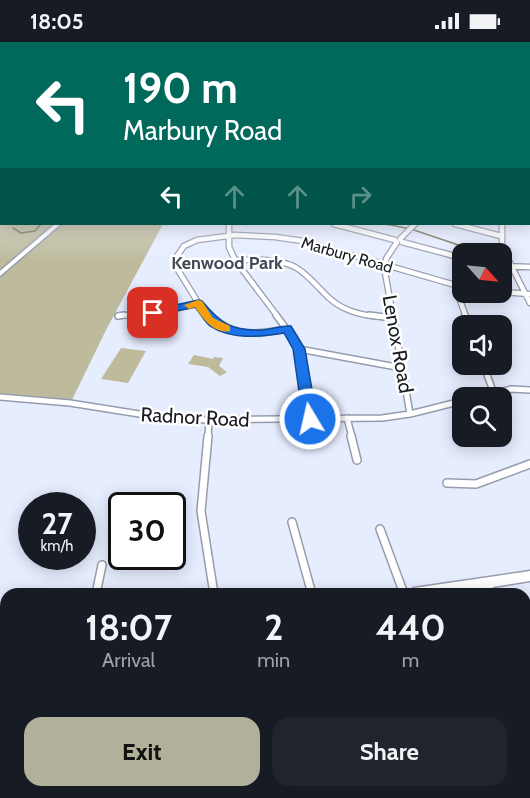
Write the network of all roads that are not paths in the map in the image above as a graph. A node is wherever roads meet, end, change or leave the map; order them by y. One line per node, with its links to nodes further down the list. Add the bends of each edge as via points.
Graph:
1 (57, 225): 17 (main road)
2 (229, 225): 7 (street)
3 (337, 225): 9 (street)
4 (414, 225): 9 (street)
5 (459, 225): 8 (street)
6 (502, 225): 8 (street)
7 (228, 236): 12 (street); 13 (street, Marbury Road, via 287,238); 22 (street, Marbury Road, via 194,240 176,254 176,264)
8 (501, 236): 10 (street)
9 (398, 241): 11 (street); 13 (street, via 389,251)
10 (502, 243)
11 (452, 255)
12 (235, 260): 24 (street, via 289,264 344,308); 25 (street)
13 (385, 266): 18 (street, Marbury Road); 24 (street, Lenox Road)
14 (512, 267): 15 (street)
15 (530, 267)
16 (512, 269): 20 (street)
17 (0, 274)
18 (452, 285)
19 (512, 293): 20 (street)
20 (527, 294): 21 (street)
21 (530, 303)
22 (198, 304): 23 (street); 25 (street, Marbury Road, via 214,323 236,332)
23 (118, 316)
24 (393, 318): 27 (street, Lenox Road)
25 (287, 329): 26 (street)
26 (299, 349): 27 (street); 34 (street)
27 (402, 368): 32 (street, Lenox Road)
28 (512, 389): 29 (street)
29 (530, 390)
30 (0, 397): 35 (street, Radnor Road)
31 (452, 404): 32 (street, Radnor Road)
32 (410, 414): 33 (street, Radnor Road)
33 (347, 418): 34 (street, Radnor Road); 36 (street)
34 (310, 419): 35 (street, Radnor Road)
35 (209, 421): 45 (street, via 201,511)
36 (357, 460)
37 (530, 464): 38 (street, via 476,484)
38 (447, 483)
39 (292, 522): 46 (street)
40 (380, 529): 47 (street)
41 (102, 565): 44 (street)
42 (530, 576): 43 (main road)
43 (486, 582): 48 (main road); 49 (street)
44 (97, 588)
45 (213, 588)
46 (310, 588)
47 (402, 588)
48 (450, 588)
49 (489, 588)

